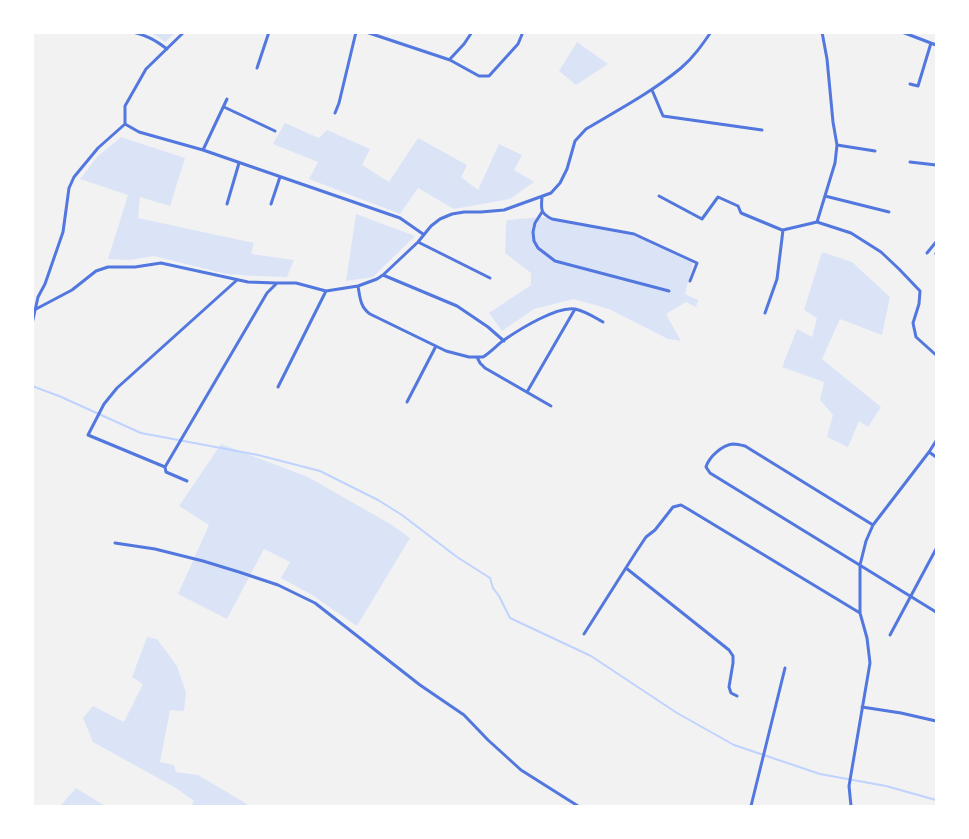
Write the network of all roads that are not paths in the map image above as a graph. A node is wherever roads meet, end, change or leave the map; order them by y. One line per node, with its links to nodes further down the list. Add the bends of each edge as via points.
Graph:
1 (133, 32): 13 (street, via 148,36)
2 (184, 32): 13 (street)
3 (268, 32): 15 (street)
4 (356, 32): 20 (street)
5 (366, 32): 14 (street)
6 (472, 32): 14 (street)
7 (523, 32): 14 (street, via 518,44 489,76 479,76)
8 (711, 32): 17 (street, via 682,68)
9 (822, 32): 24 (street)
10 (902, 32): 11 (street)
11 (931, 43): 12 (street); 16 (street, via 918,86)
12 (936, 45)
13 (167, 49): 21 (street, via 146,69 125,106)
14 (450, 60)
15 (257, 68)
16 (910, 84)
17 (652, 90): 22 (street, via 663,116); 33 (street, via 580,134 560,183)
18 (227, 99): 19 (street)
19 (224, 107): 23 (street); 25 (street)
20 (334, 112)
21 (125, 124): 25 (street, via 139,132); 52 (street, via 98,148 74,177 69,188 63,232)
22 (762, 130)
23 (276, 131)
24 (837, 145): 26 (street); 32 (street)
25 (203, 150): 28 (street)
26 (875, 151)
27 (910, 162): 29 (street)
28 (238, 163): 30 (street); 34 (street)
29 (936, 165)
30 (280, 176): 35 (street); 40 (street, via 400,218)
31 (659, 196): 39 (street, via 702,219 718,197 738,206 741,213)
32 (825, 196): 37 (street); 38 (street)
33 (542, 197): 36 (street); 40 (street, via 504,210 452,214 440,219)
34 (227, 204)
35 (271, 204)
36 (542, 212): 47 (street, via 552,218 634,234 697,263); 51 (street, via 535,224 534,241 555,261)
37 (889, 212)
38 (817, 222): 39 (street); 59 (street, via 851,232 881,252 920,291 913,323 916,337)
39 (783, 230): 54 (street, via 777,279)
40 (423, 234): 41 (street)
41 (418, 242): 44 (street); 45 (street)
42 (936, 242): 43 (street)
43 (927, 253)
44 (383, 275): 49 (street); 57 (street, via 457,306)
45 (490, 278)
46 (237, 280): 48 (street); 52 (street, via 162,264 108,267 96,271 72,290); 68 (street, via 117,388 104,404 88,435)
47 (690, 281)
48 (277, 283): 50 (street, via 296,283); 68 (street, via 267,293)
49 (358, 286): 50 (street); 58 (street, via 364,310)
50 (326, 291): 61 (street)
51 (669, 291)
52 (36, 309): 56 (street)
53 (575, 309): 55 (street); 57 (street, via 551,313); 62 (street)
54 (765, 313)
55 (604, 322)
56 (32, 324)
57 (504, 340): 60 (street, via 483,357)
58 (436, 346): 60 (street); 63 (street)
59 (936, 355)
60 (477, 357): 62 (street, via 485,368)
61 (278, 387)
62 (527, 392): 64 (street)
63 (407, 402)
64 (551, 406)
65 (936, 440): 66 (street)
66 (929, 452): 67 (street); 70 (street)
67 (936, 457)
68 (165, 467): 69 (street, via 166,472)
69 (187, 482)
70 (873, 525): 73 (street); 73 (street, via 745,446 725,446 707,463 710,473)
71 (115, 543): 84 (street, via 155,549 230,569 278,585 316,603 420,685 464,715 521,770)
72 (936, 549): 75 (street)
73 (860, 565): 75 (street); 77 (street)
74 (626, 568): 77 (street, via 646,537 673,507 681,505); 78 (street); 81 (street, via 728,650 733,656 729,686 731,693)
75 (911, 597): 76 (street); 79 (street)
76 (936, 612)
77 (860, 613): 82 (street, via 870,663)
78 (584, 634)
79 (890, 635)
80 (785, 668): 85 (street)
81 (737, 696)
82 (862, 707): 83 (street); 86 (street, via 849,786)
83 (936, 722)
84 (578, 806)
85 (751, 806)
86 (851, 806)

